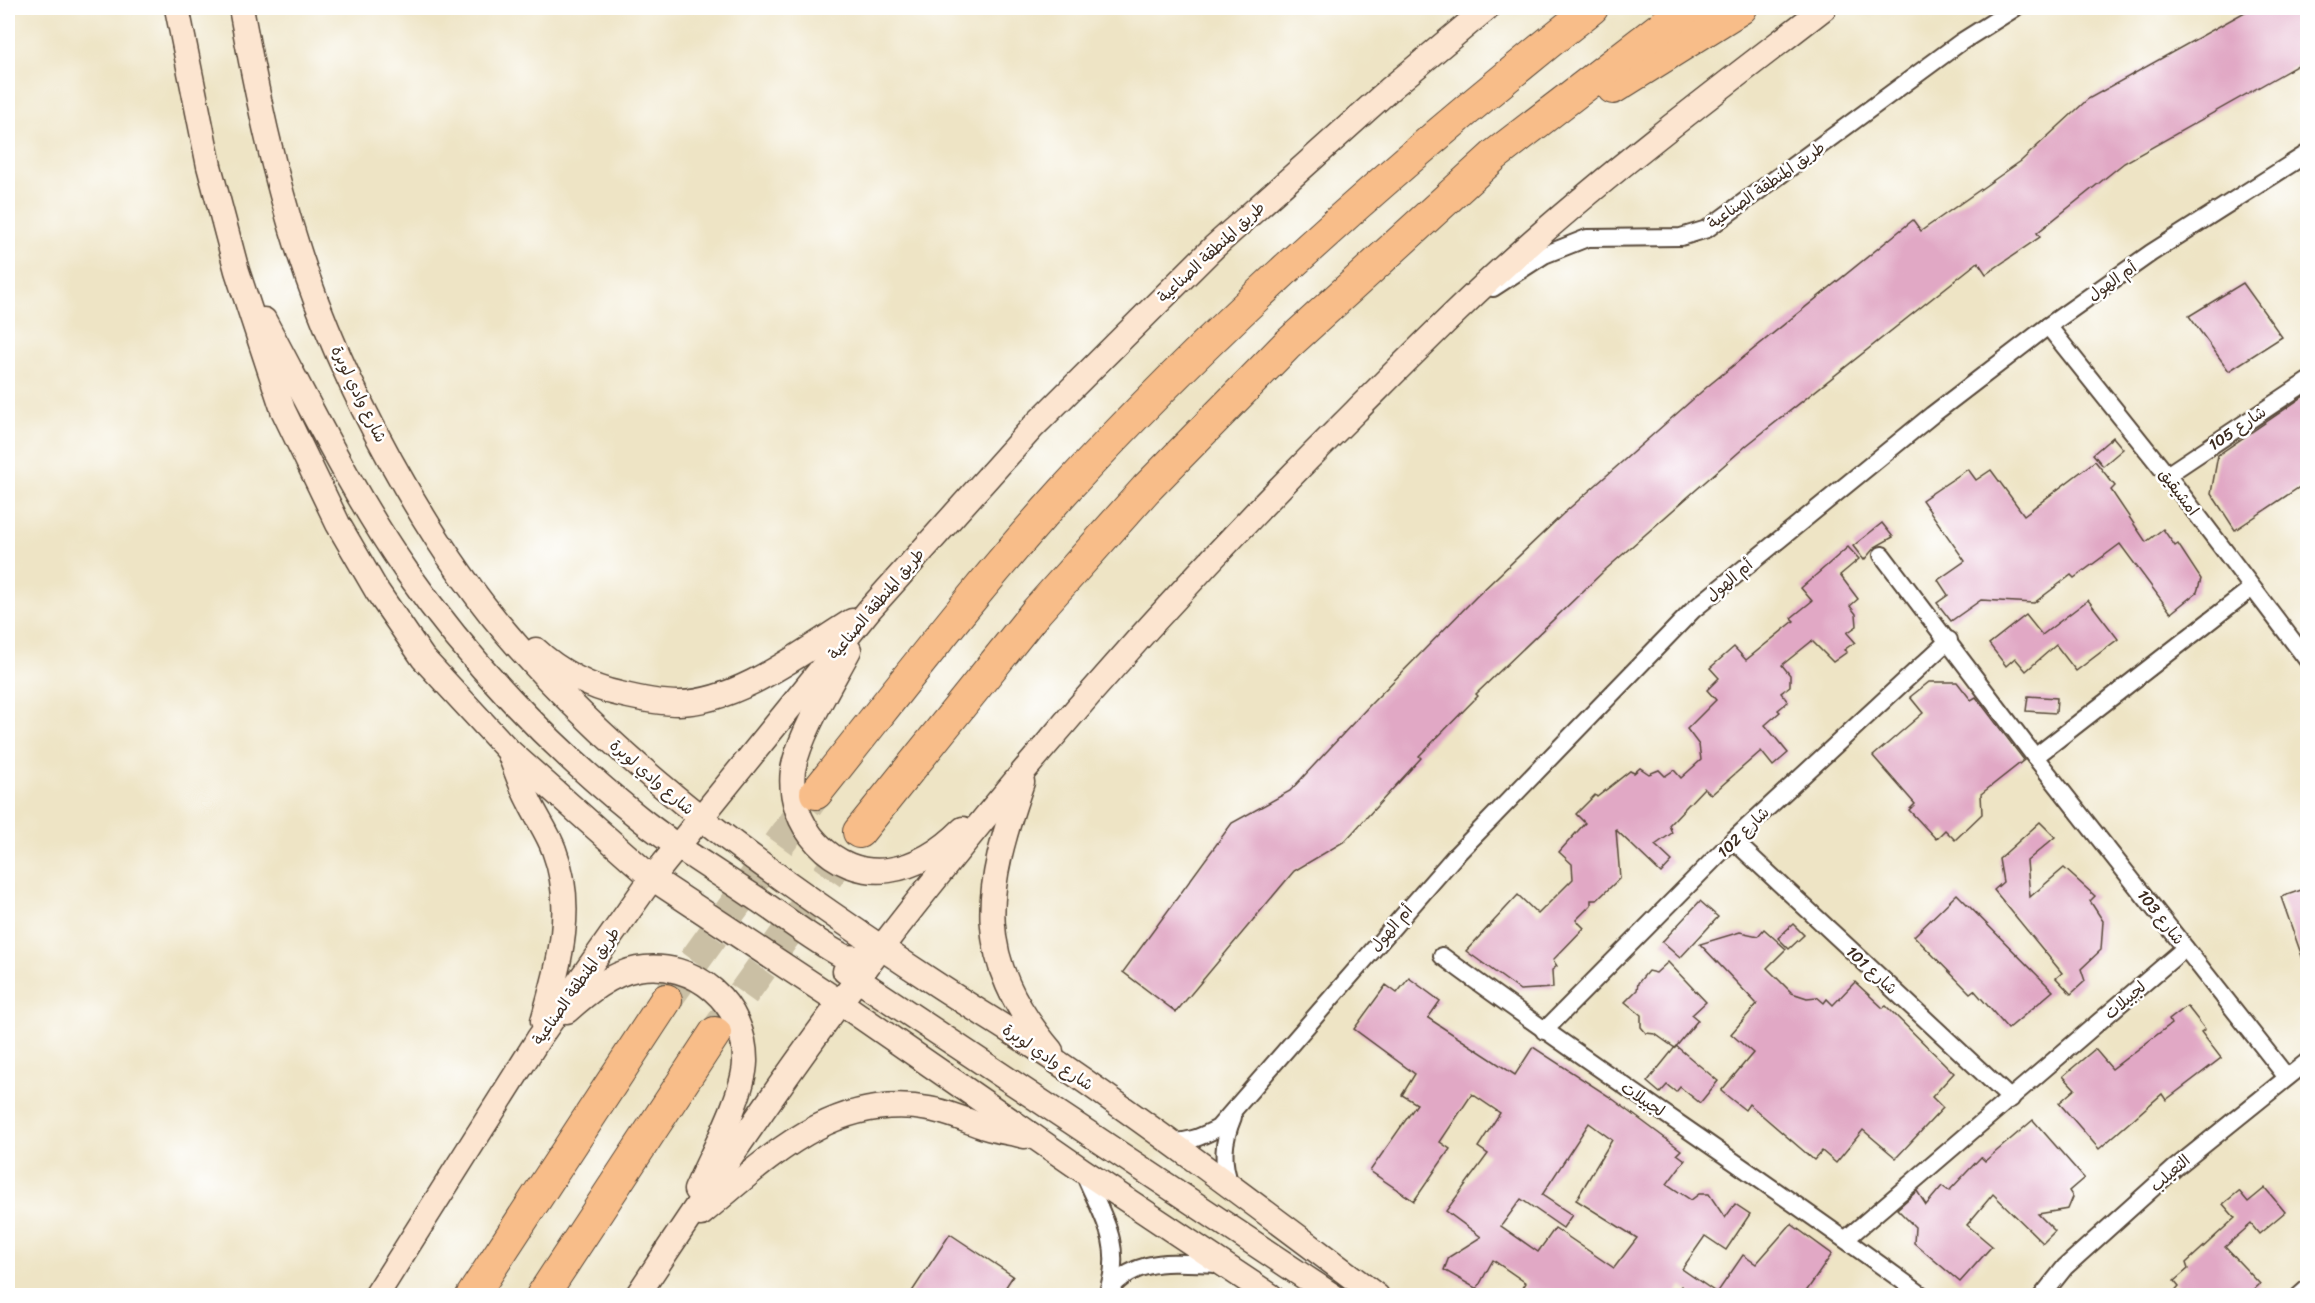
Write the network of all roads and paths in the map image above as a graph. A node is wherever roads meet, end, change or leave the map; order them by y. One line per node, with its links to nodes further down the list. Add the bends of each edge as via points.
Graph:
1 (177, 8): 11 (street, via 209,166)
2 (241, 8): 18 (street, شارع وادي لوبرة, via 272,157 299,254 333,341 409,494)
3 (1487, 8): 19 (street, طريق المنطقة الصناعية, via 1391,88 1206,255 1032,428)
4 (1592, 8): 25 (highway, via 1382,180 1267,284 1152,398 991,576)
5 (1686, 8): 10 (highway)
6 (1741, 8): 10 (highway, via 1587,105)
7 (1824, 8): 12 (street, طريق المنطقة الصناعية, via 1608,177)
8 (2016, 8): 12 (street, طريق المنطقة الصناعية, via 1961,42 1707,229 1681,237 1587,238 1568,244)
9 (2307, 153): 13 (street, أم الهول, via 2151,253)
10 (1495, 155): 27 (highway, via 1286,346 1146,489 1036,612)
11 (237, 271): 22 (street, via 283,410 338,524 423,658); 29 (street, via 407,572 507,694 588,773)
12 (1458, 310): 24 (street, طريق المنطقة الصناعية, via 1175,599)
13 (2048, 326): 15 (street, امشيقيق); 44 (street, أم الهول, via 1693,610 1455,856)
14 (2307, 381): 15 (street, شارع 105)
15 (2167, 475): 17 (street, امشيقيق)
16 (1882, 555): 20 (street, شارع 103)
17 (2252, 588): 21 (street, امشيقيق); 23 (street)
18 (481, 600): 19 (street, via 541,655 572,675 605,691 680,703 712,697 760,678); 26 (street, شارع وادي لوبرة, via 517,647 592,725)
19 (868, 610): 24 (street, via 802,744 794,769 793,792 799,820 824,850 845,864 867,870 909,866 948,844); 26 (street, طريق المنطقة الصناعية)
20 (1949, 640): 23 (street, شارع 103); 28 (street, شارع 102)
21 (2307, 661)
22 (508, 750): 30 (street); 39 (street, via 528,800 555,850 564,888 561,957)
23 (2035, 757): 32 (street, شارع 103)
24 (1028, 766): 31 (street, طريق المنطقة الصناعية); 41 (street, via 995,874 991,918 994,950 1022,1013)
25 (816, 793)
26 (699, 818): 29 (street, طريق المنطقة الصناعية); 31 (street, شارع وادي لوبرة)
27 (859, 832)
28 (1733, 840): 37 (street, شارع 102); 43 (street, شارع 101)
29 (677, 846): 30 (street, طريق المنطقة الصناعية); 31 (street, via 845,957 862,958)
30 (652, 878): 34 (street, via 667,868 690,870); 36 (street); 39 (street, طريق المنطقة الصناعية)
31 (882, 947): 34 (street, طريق المنطقة الصناعية); 41 (street, شارع وادي لوبرة)
32 (2185, 948): 42 (street, شارع 103); 43 (street, لجبيلات)
33 (1442, 956): 37 (street, لجبيلات)
34 (858, 979): 36 (street, طريق المنطقة الصناعية); 59 (street)
35 (666, 1000): 55 (highway)
36 (841, 1003): 45 (street); 49 (street, طريق المنطقة الصناعية)
37 (1544, 1032): 50 (street, لجبيلات)
38 (715, 1034): 56 (highway)
39 (539, 1038): 49 (street, via 590,993 615,976 636,969 677,969 710,986 726,1002 738,1020 745,1045 741,1085); 54 (street, طريق المنطقة الصناعية)
40 (2307, 1061): 42 (street, الثعيلب)
41 (1065, 1068): 46 (street, شارع وادي لوبرة)
42 (2286, 1076): 62 (street, الثعيلب, via 2175,1168 2065,1268)
43 (2011, 1099): 50 (street, لجبيلات)
44 (1238, 1105): 46 (street, أم الهول, via 1218,1128 1201,1138); 48 (street, أم الهول, via 1226,1133 1223,1153)
45 (1038, 1139): 47 (street); 49 (street, via 928,1109 869,1107 839,1115 784,1147)
46 (1167, 1142): 48 (street, شارع وادي لوبرة)
47 (1082, 1170): 51 (street); 53 (street, via 1114,1246 1115,1267)
48 (1231, 1187): 60 (street, شارع وادي لوبرة)
49 (679, 1232): 57 (street, طريق المنطقة الصناعية)
50 (1846, 1239): 61 (street, لجبيلات)
51 (1223, 1264): 53 (street, via 1142,1266 1124,1275); 58 (street)
52 (2307, 1288): 63 (street)
53 (1106, 1293)
54 (376, 1296)
55 (472, 1296)
56 (542, 1296)
57 (637, 1296)
58 (1271, 1296)
59 (1333, 1296)
60 (1377, 1296)
61 (1923, 1296)
62 (2042, 1296)
63 (2299, 1296)

